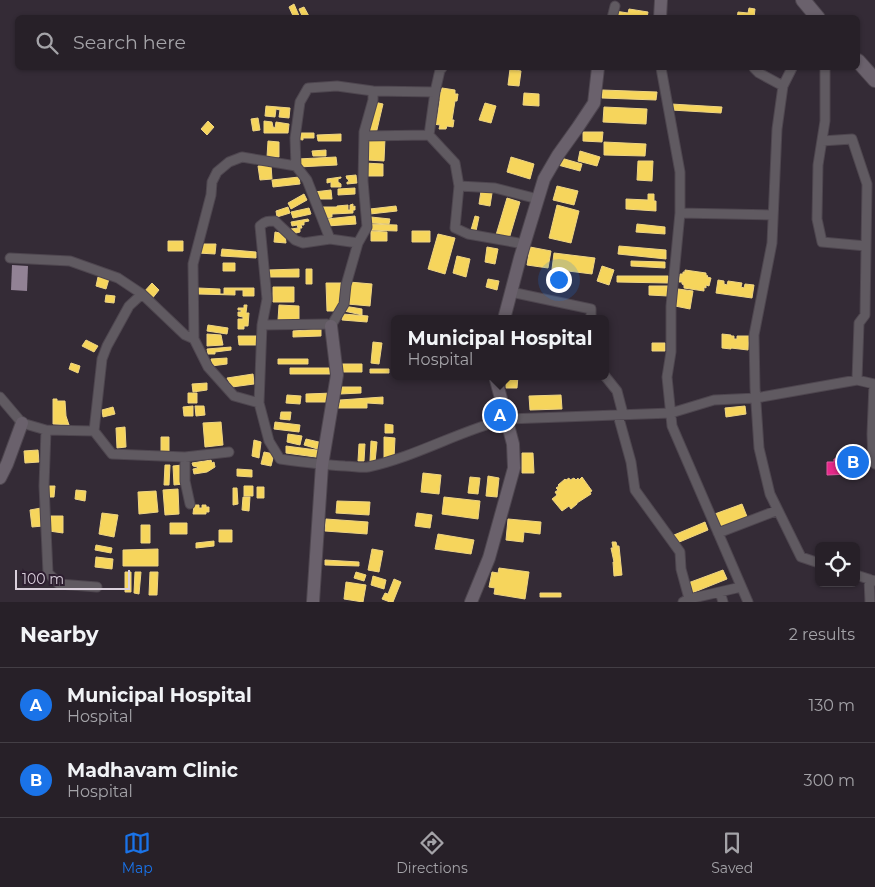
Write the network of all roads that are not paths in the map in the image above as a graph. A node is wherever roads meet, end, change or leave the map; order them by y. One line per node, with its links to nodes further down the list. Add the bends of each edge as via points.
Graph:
1 (660, 0): 5 (street)
2 (803, 0): 6 (main road)
3 (615, 6): 4 (street)
4 (613, 15)
5 (660, 15)
6 (816, 15)
7 (860, 63): 14 (main road)
8 (440, 70): 17 (street)
9 (598, 70): 23 (street, via 594,103 558,154)
10 (661, 70): 24 (street, via 680,172)
11 (756, 70): 15 (street)
12 (791, 70): 15 (street)
13 (825, 70): 20 (street)
14 (875, 80)
15 (783, 86): 25 (street, via 777,129)
16 (373, 91): 17 (street); 19 (street); 21 (street, via 337,86 308,88 300,102 294,138)
17 (435, 92): 18 (street)
18 (429, 135): 19 (street); 22 (street, via 455,163)
19 (364, 136): 27 (street, via 367,227)
20 (822, 141): 29 (street, via 852,139 867,184); 29 (street, via 818,164 817,219 822,242)
21 (296, 166): 26 (street, via 307,180); 39 (street, via 242,158 229,162 217,172 192,264)
22 (459, 186): 23 (street, via 495,188); 28 (street, via 455,228 468,234)
23 (538, 198): 28 (street)
24 (680, 213): 25 (street); 46 (street, via 671,306 668,377)
25 (773, 215): 44 (street, via 772,243 754,335)
26 (330, 239): 27 (street); 37 (street, via 303,243 295,240 275,221 266,221 260,226 268,299)
27 (358, 243): 38 (street, via 344,304)
28 (524, 244): 31 (street)
29 (866, 246): 34 (street)
30 (10, 258): 33 (street, via 70,262 118,278)
31 (511, 292): 35 (street); 36 (street, via 591,309)
32 (875, 293): 34 (street)
33 (142, 294): 39 (street); 51 (street, via 128,306 102,359)
34 (865, 294): 42 (street, via 865,315 859,323)
35 (505, 315)
36 (591, 315)
37 (262, 325): 38 (street); 45 (street)
38 (331, 326): 54 (street, via 337,374)
39 (194, 339): 45 (street, via 208,367 234,396)
40 (496, 380): 48 (street)
41 (608, 380): 47 (street, via 616,391)
42 (857, 380): 44 (street); 55 (street, via 874,384 872,434)
43 (0, 398): 49 (street)
44 (756, 398): 46 (street, via 714,400); 58 (street, via 759,448 770,494)
45 (259, 403): 54 (street, via 269,441 280,459)
46 (671, 413): 47 (street); 59 (street, via 672,426)
47 (620, 414): 48 (street); 66 (street, via 635,490 680,552)
48 (506, 419): 54 (street, via 366,467); 68 (street, via 513,444 514,468 490,558)
49 (22, 423): 50 (street); 56 (street)
50 (46, 430): 51 (street); 63 (street, via 44,486 48,573 59,584)
51 (94, 431): 53 (street, via 112,454)
52 (229, 452): 53 (street)
53 (185, 457): 57 (street)
54 (322, 464): 67 (street)
55 (875, 464)
56 (0, 478)
57 (190, 504)
58 (778, 510): 59 (street); 60 (street, via 801,556)
59 (718, 534): 64 (street)
60 (815, 561)
61 (860, 576): 62 (street)
62 (872, 580): 71 (street)
63 (97, 587)
64 (741, 587): 65 (street); 70 (street)
65 (720, 592): 66 (street); 69 (street)
66 (687, 601)
67 (313, 602)
68 (471, 602)
69 (724, 602)
70 (748, 602)
71 (870, 602)

